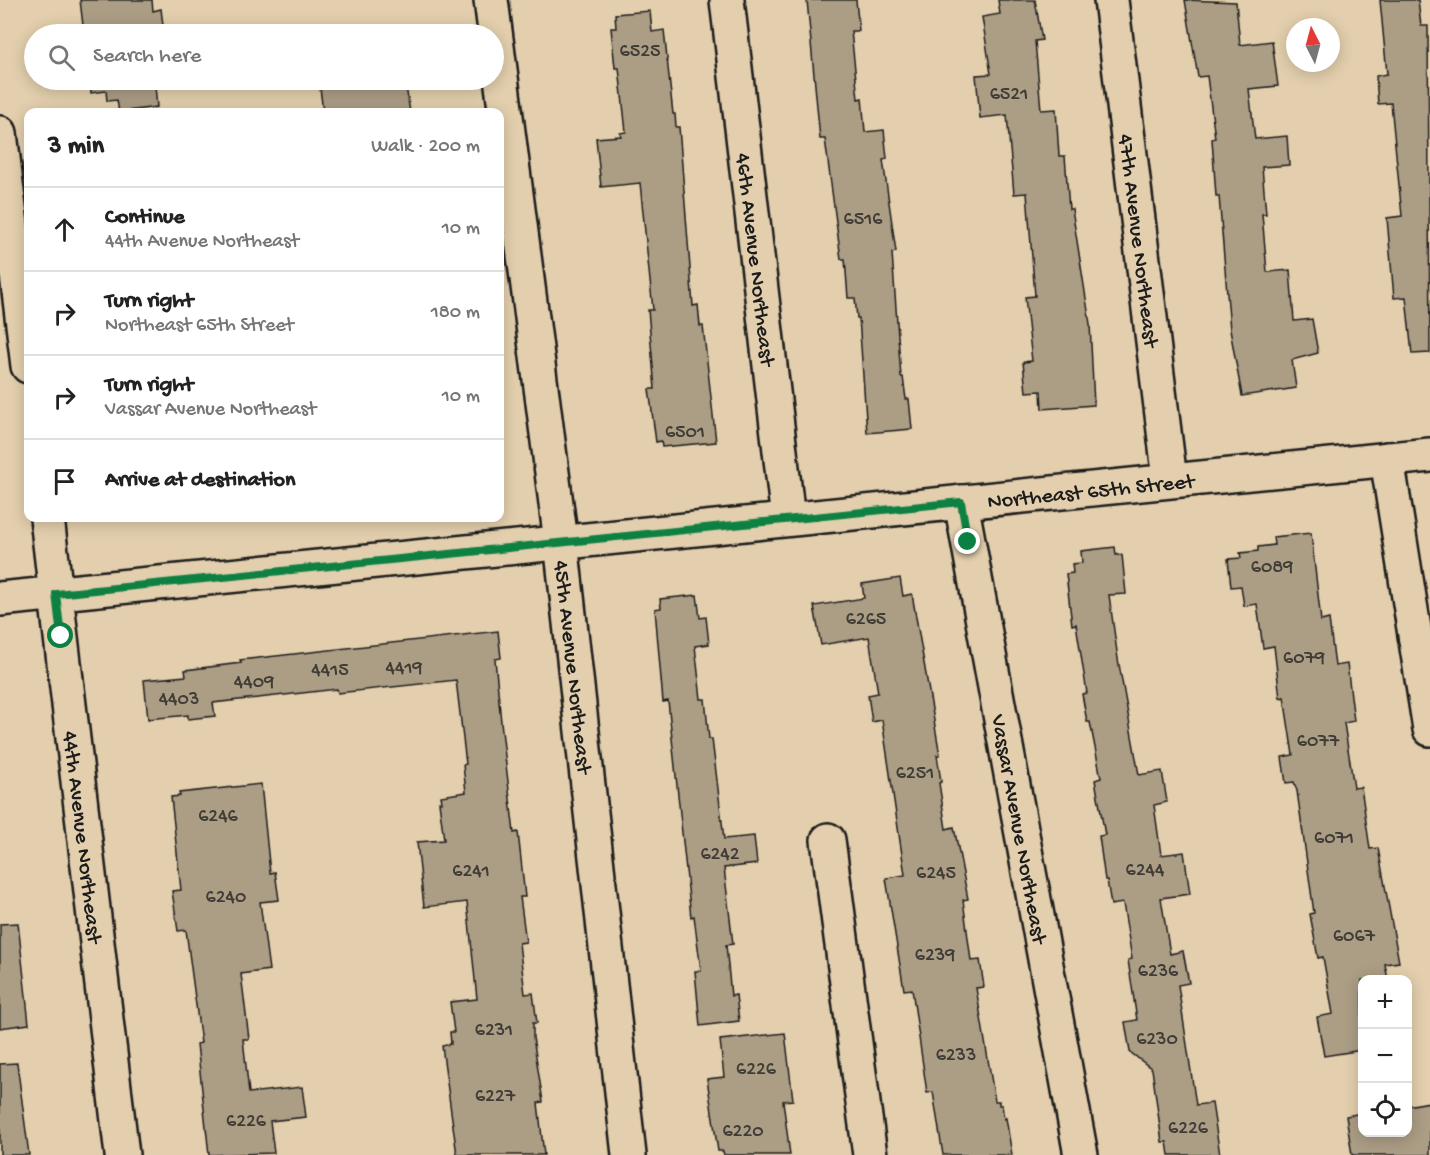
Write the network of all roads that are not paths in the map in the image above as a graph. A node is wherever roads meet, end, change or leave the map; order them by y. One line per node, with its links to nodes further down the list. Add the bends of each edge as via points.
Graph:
1 (491, 0): 4 (street, 45th Avenue Northeast)
2 (727, 0): 12 (street, 46th Avenue Northeast)
3 (1111, 0): 10 (street, 47th Avenue Northeast)
4 (494, 24)
5 (503, 90): 14 (street, 45th Avenue Northeast)
6 (0, 133): 7 (street)
7 (24, 333)
8 (1430, 455): 9 (street, Northeast 65th Street)
9 (1387, 459): 10 (street, Northeast 65th Street); 17 (street)
10 (1170, 480): 11 (street, Northeast 65th Street)
11 (961, 502): 12 (street, Northeast 65th Street); 22 (street, Vassar Avenue Northeast)
12 (788, 519): 14 (street, Northeast 65th Street)
13 (47, 522): 15 (street, 44th Avenue Northeast)
14 (561, 542): 15 (street, Northeast 65th Street); 20 (street, 45th Avenue Northeast)
15 (56, 594): 16 (street, Northeast 65th Street); 19 (street, 44th Avenue Northeast)
16 (0, 599)
17 (1430, 729)
18 (828, 840): 21 (street)
19 (122, 1155)
20 (629, 1155)
21 (870, 1155)
22 (1082, 1155)

